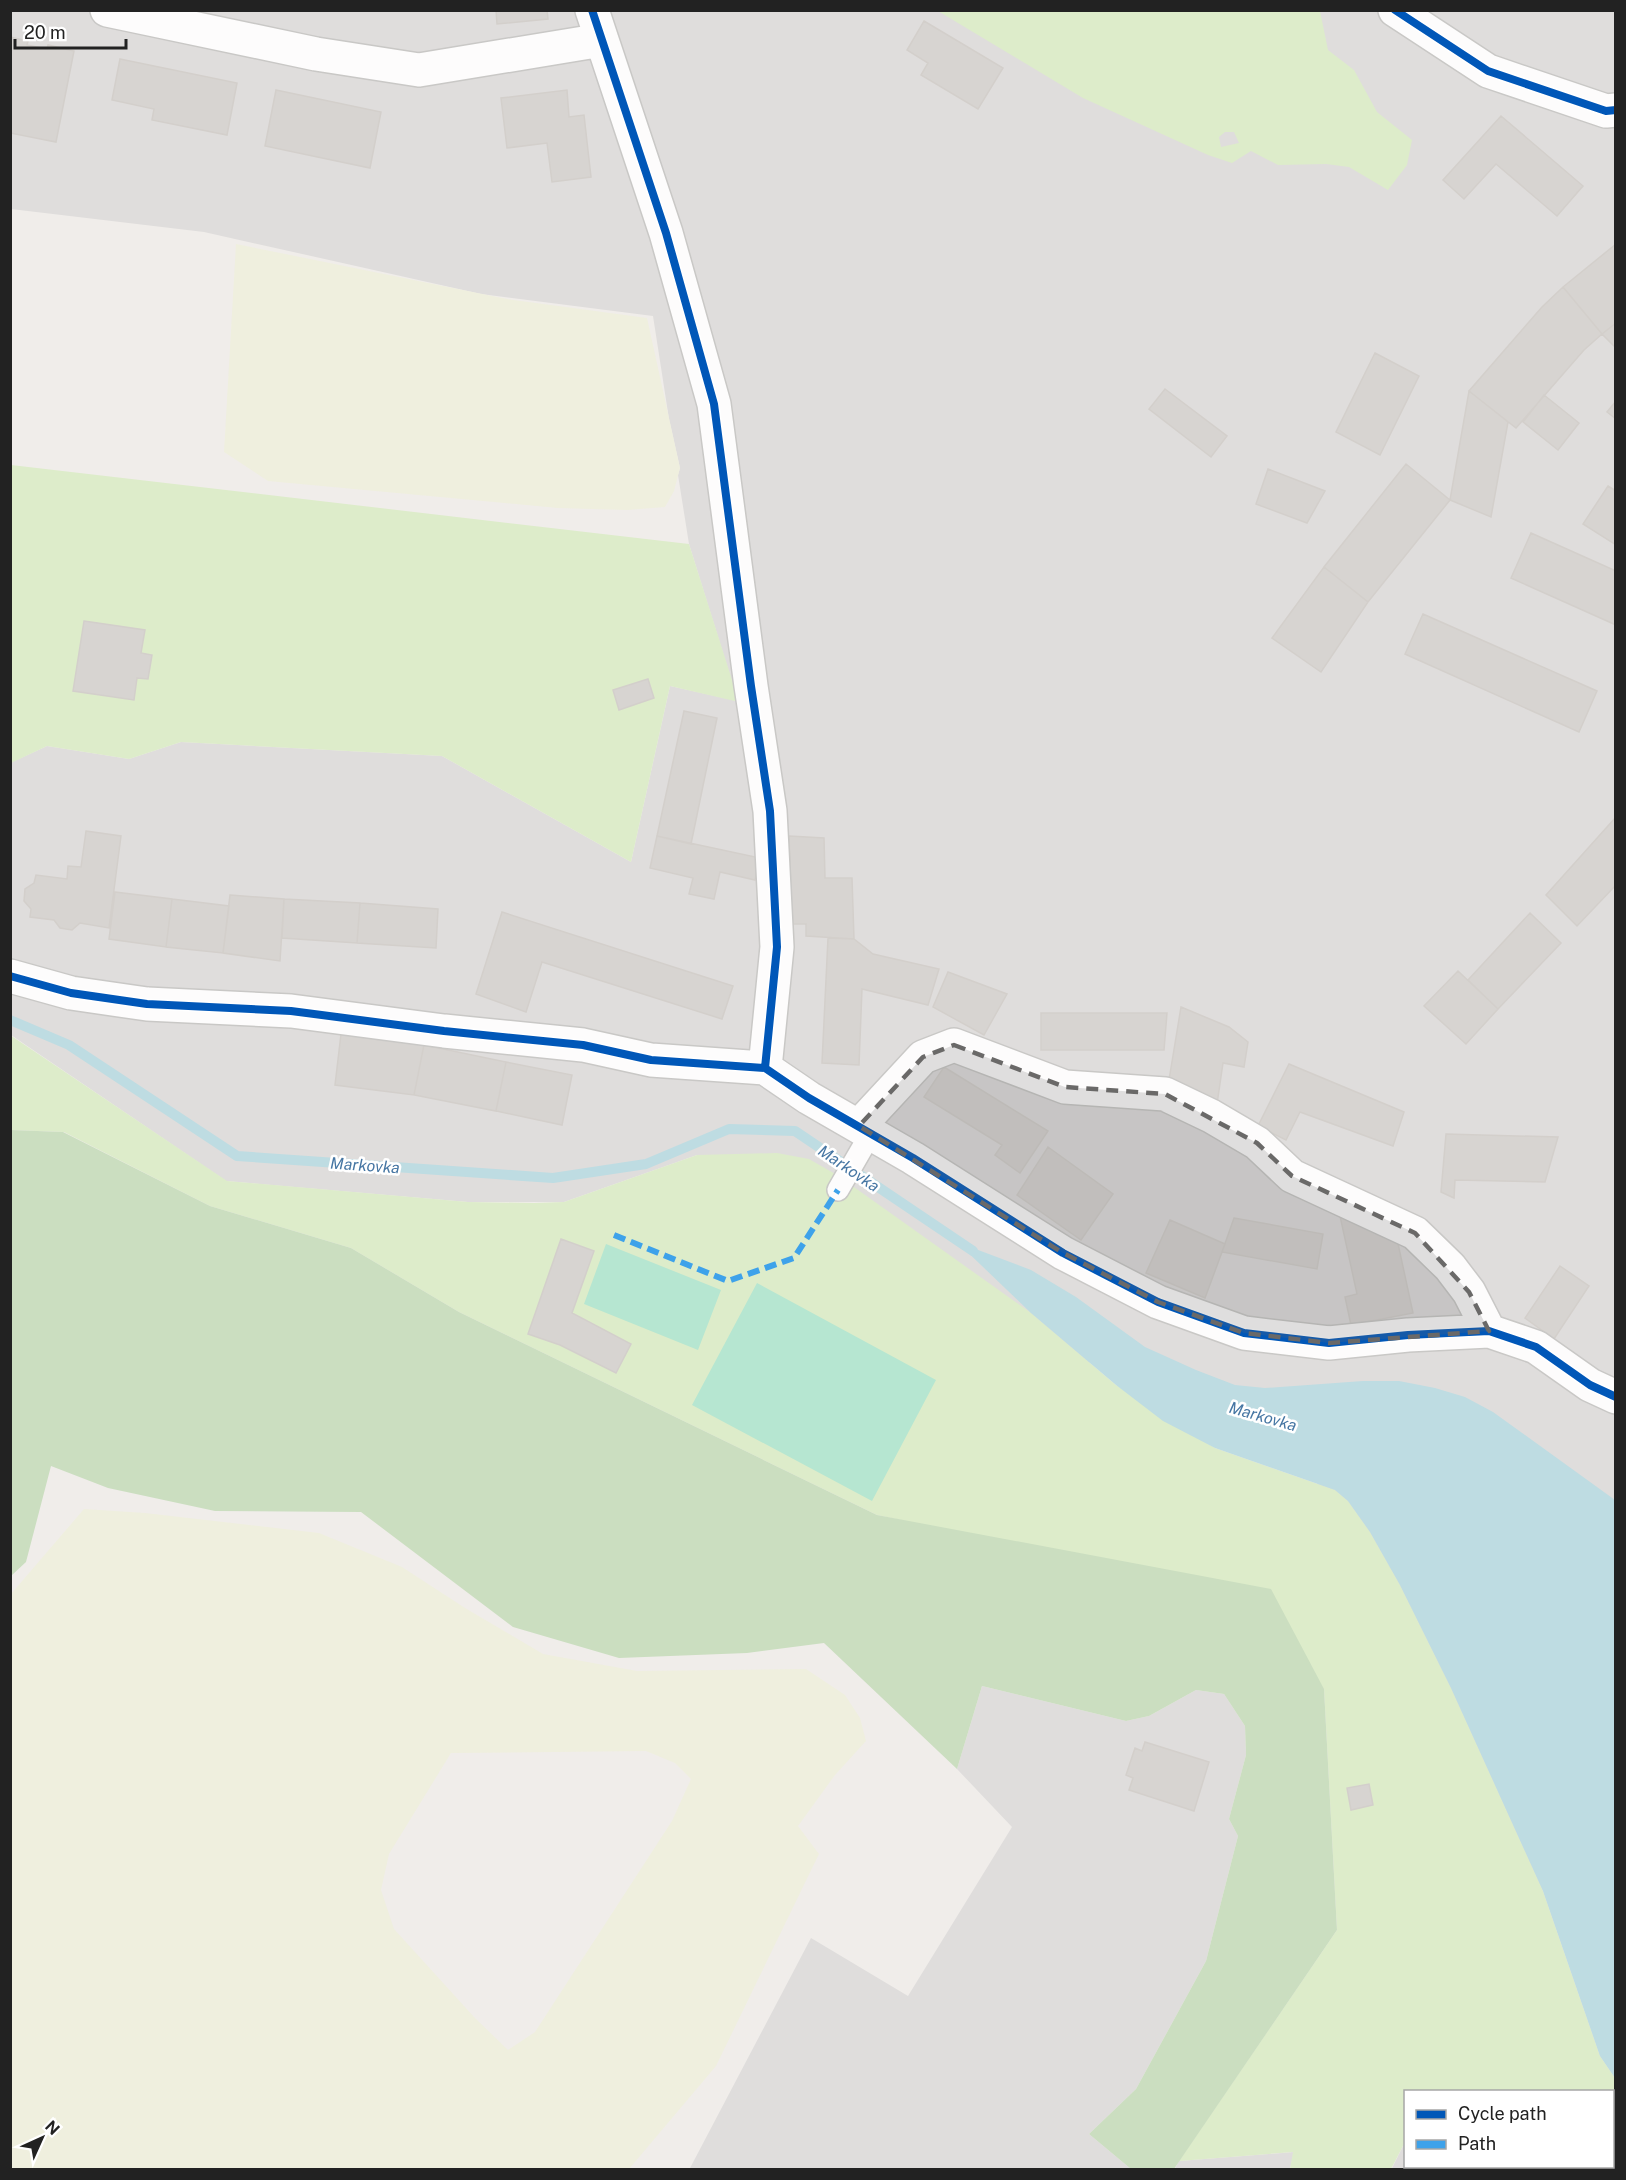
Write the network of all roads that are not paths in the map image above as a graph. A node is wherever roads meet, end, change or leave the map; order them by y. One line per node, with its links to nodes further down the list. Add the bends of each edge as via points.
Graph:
1 (108, 10): 3 (street, via 316,54 419,70)
2 (1395, 10): 4 (street, via 1488,71 1606,111)
3 (597, 25): 6 (street, via 666,233 714,404 770,811 777,947)
4 (1616, 110)
5 (10, 976): 6 (street, via 71,993 147,1004 291,1011 584,1045 651,1060)
6 (765, 1068): 7 (street)
7 (863, 1139): 8 (lane); 9 (street, via 1063,1253 1158,1302 1244,1333 1329,1343); 9 (street, via 923,1058 954,1046 1065,1087 1165,1094 1257,1143 1292,1176 1415,1233 1450,1267)
8 (838, 1190)
9 (1489, 1331): 10 (street, via 1536,1347 1590,1385)
10 (1616, 1396)

